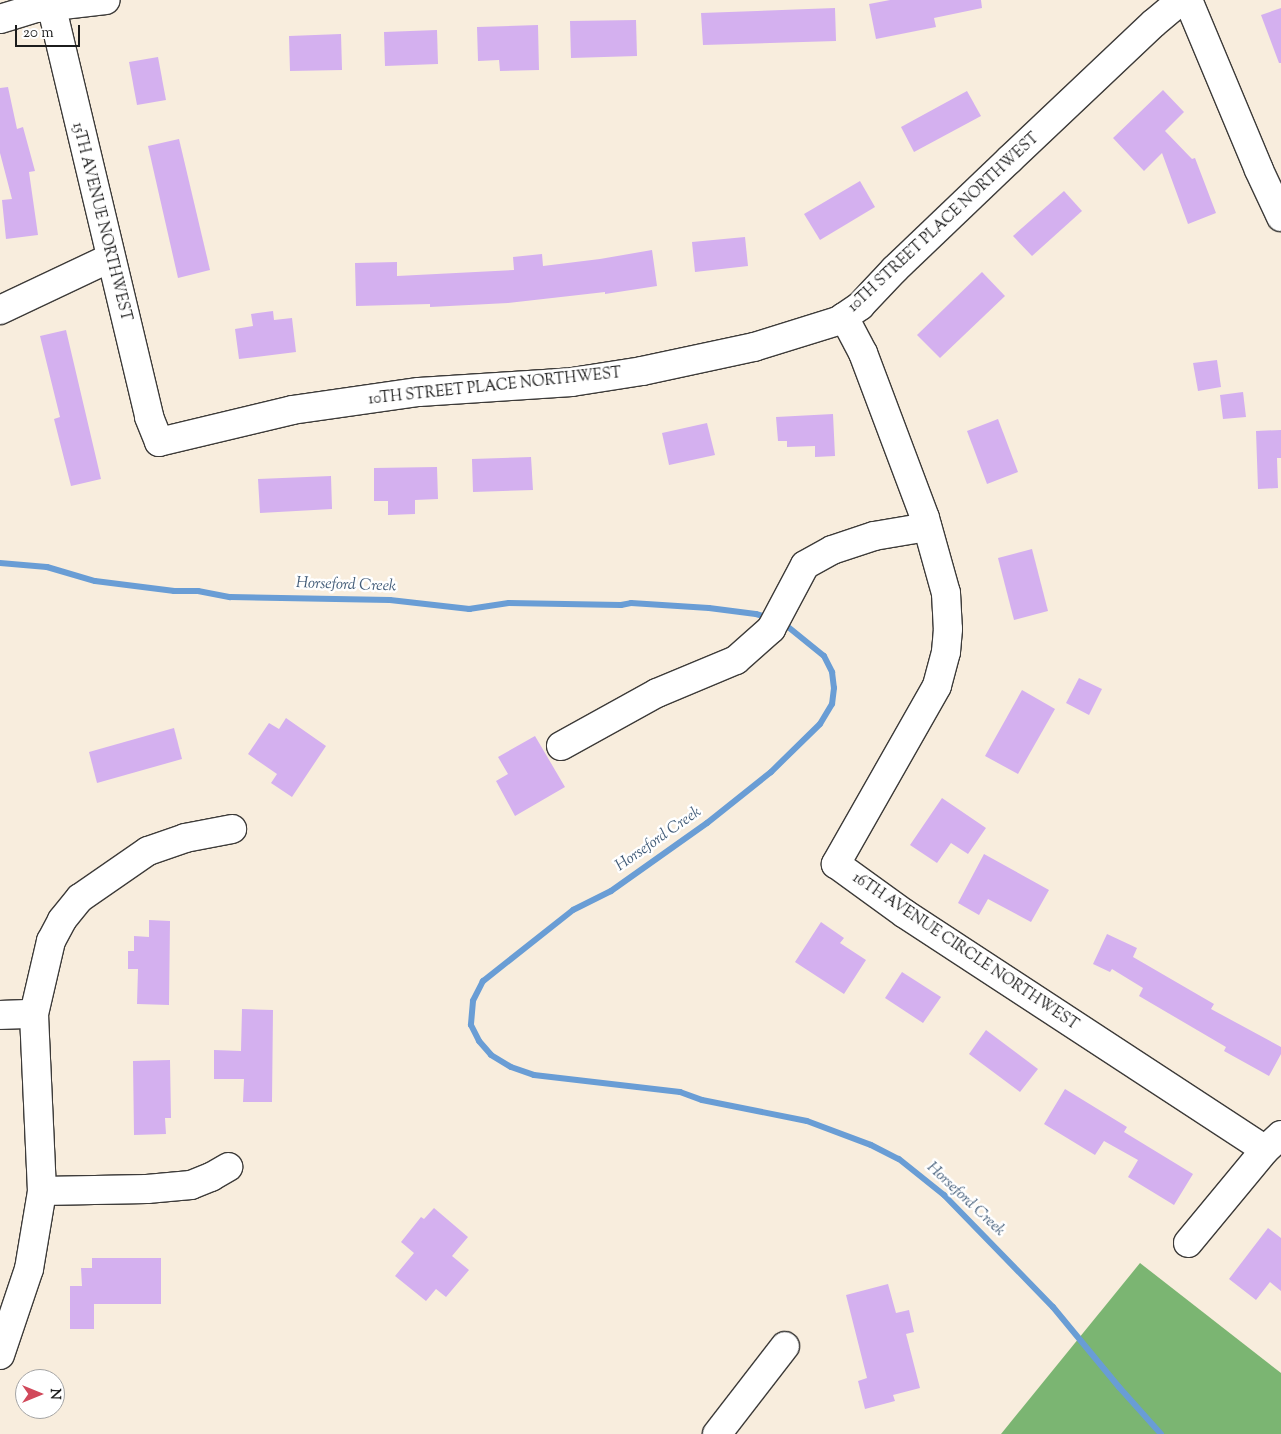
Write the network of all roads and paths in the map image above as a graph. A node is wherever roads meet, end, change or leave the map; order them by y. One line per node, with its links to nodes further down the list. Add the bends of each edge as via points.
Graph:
1 (106, 0): 4 (street)
2 (1181, 0): 9 (street, 10TH STREET PLACE NORTHWEST, via 895,269 860,306)
3 (1188, 0): 6 (street)
4 (51, 4): 5 (street); 7 (street, 15TH AVENUE NORTHWEST)
5 (0, 18)
6 (1281, 218)
7 (110, 258): 8 (street); 10 (street, 15TH AVENUE NORTHWEST, via 149,417)
8 (0, 310)
9 (844, 317): 10 (street, 10TH STREET PLACE NORTHWEST, via 754,347 642,371 572,382 419,392 292,410); 11 (street, 16TH AVENUE CIRCLE NORTHWEST, via 863,353)
10 (159, 442)
11 (927, 527): 12 (street, via 874,536 832,550 806,564 771,629 736,660 657,693); 16 (street, 16TH AVENUE CIRCLE NORTHWEST, via 946,593 948,629 942,672 928,703 836,864 904,914)
12 (561, 746)
13 (232, 829): 14 (street, via 184,838 148,851 80,898 51,940)
14 (34, 1014): 15 (street); 18 (street)
15 (0, 1015)
16 (1273, 1143): 19 (street)
17 (228, 1167): 18 (street, via 191,1185)
18 (42, 1191): 21 (street, via 28,1268)
19 (1188, 1242)
20 (785, 1346): 22 (street)
21 (0, 1355)
22 (717, 1434)

